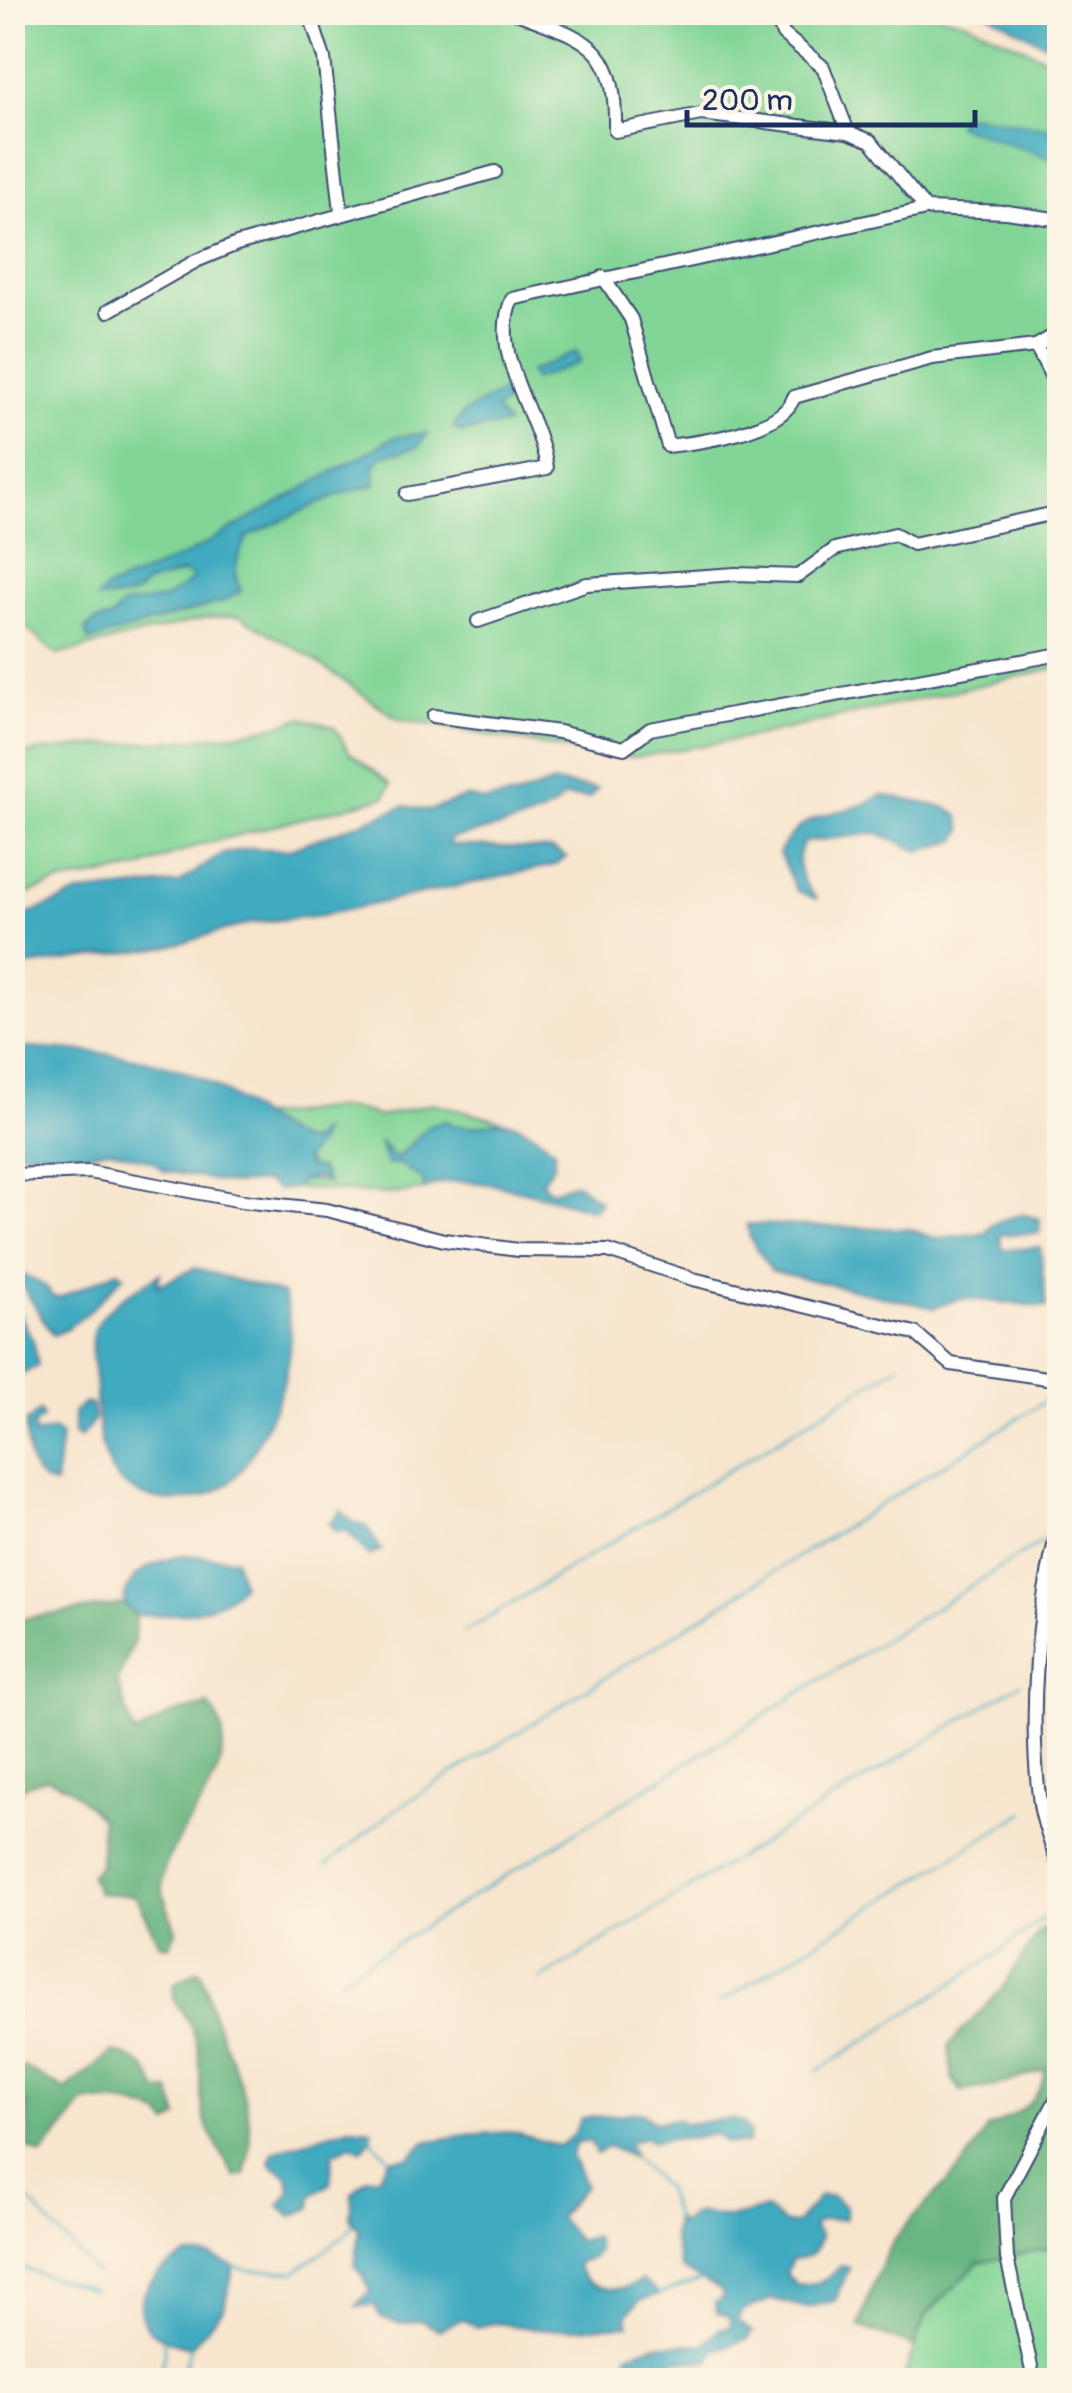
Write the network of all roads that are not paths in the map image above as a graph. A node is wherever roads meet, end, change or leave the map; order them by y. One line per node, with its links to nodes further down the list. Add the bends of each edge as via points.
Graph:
1 (308, 12): 7 (street, via 324,58)
2 (514, 12): 4 (street, via 586,39 608,69 615,131 700,114)
3 (774, 12): 4 (street, via 784,34 823,67)
4 (848, 132): 6 (street, via 871,142)
5 (495, 172): 7 (street)
6 (926, 210): 8 (street); 9 (street)
7 (342, 211): 10 (street, via 196,261)
8 (1060, 220)
9 (603, 277): 12 (street, via 631,318 668,446 734,434 768,422 794,397 932,358); 14 (street, via 512,299 504,317 506,346 547,468)
10 (108, 312)
11 (1060, 332): 12 (street)
12 (1036, 346): 13 (street)
13 (1060, 393)
14 (407, 494)
15 (1060, 512): 16 (street, via 913,544 895,534 835,550 798,576 586,584)
16 (478, 621)
17 (1060, 654): 18 (street, via 650,729 624,748 559,732)
18 (433, 716)
19 (12, 1175): 20 (street, via 89,1172 327,1210 444,1240 518,1250 608,1251 693,1279 914,1333 951,1364)
20 (1060, 1380)
21 (1060, 1522): 22 (street, via 1041,1598 1038,1680 1040,1806)
22 (1060, 1870)
23 (1060, 2092): 24 (street, via 1004,2198 1008,2258)
24 (1034, 2380)

